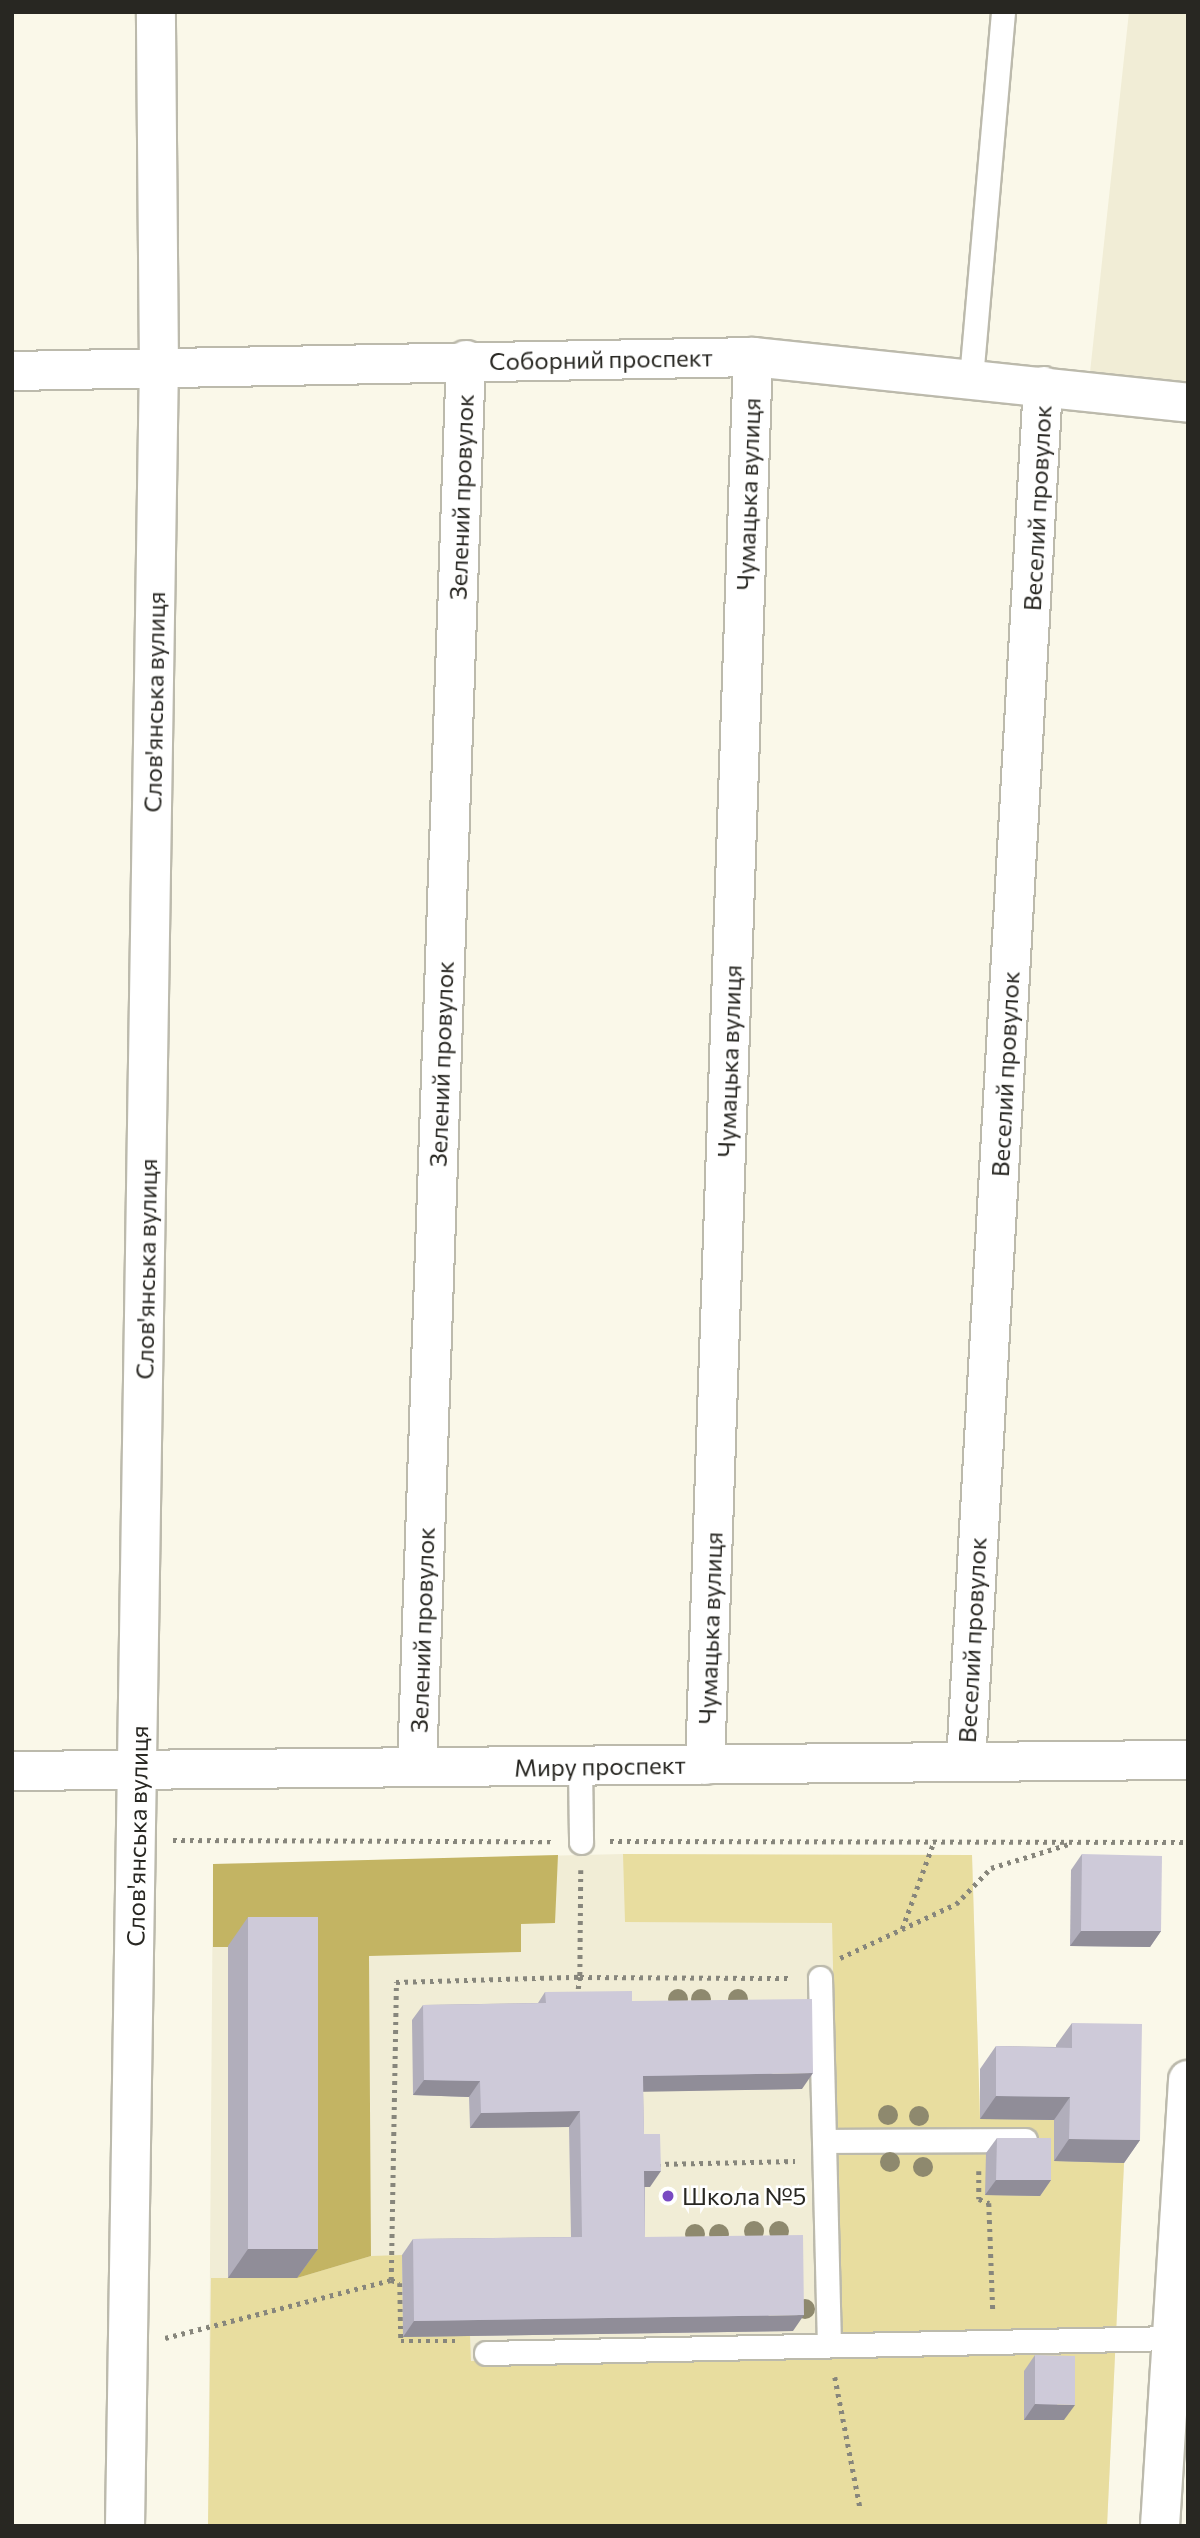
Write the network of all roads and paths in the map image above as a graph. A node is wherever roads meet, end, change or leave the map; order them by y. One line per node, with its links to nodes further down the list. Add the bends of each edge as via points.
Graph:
1 (156, 12): 5 (street, Слов'янська вулиця)
2 (1003, 12): 7 (lane)
3 (753, 358): 4 (street, Соборний проспект); 7 (street, Соборний проспект); 12 (street, Чумацька вулиця)
4 (466, 360): 5 (street, Соборний проспект); 14 (street, Зелений провулок)
5 (159, 369): 6 (street, Соборний проспект); 15 (street, Слов'янська вулиця)
6 (12, 371)
7 (971, 379): 8 (street, Соборний проспект)
8 (1043, 386): 9 (street, Соборний проспект); 11 (street, Веселий провулок)
9 (1188, 403)
10 (1188, 1760): 11 (street, Миру проспект)
11 (965, 1762): 12 (street, Миру проспект)
12 (705, 1765): 13 (street, Миру проспект)
13 (580, 1766): 14 (street, Миру проспект); 19 (lane)
14 (417, 1767): 15 (street, Миру проспект)
15 (138, 1770): 16 (street, Миру проспект); 17 (street, Слов'янська вулиця)
16 (12, 1771)
17 (137, 1840): 19 (path); 36 (street, Слов'янська вулиця)
18 (623, 1840): 20 (path)
19 (570, 1841): 24 (path)
20 (934, 1841): 21 (path); 23 (path)
21 (1075, 1842): 22 (path); 23 (path, via 991,1868 956,1904)
22 (1188, 1842)
23 (901, 1930): 25 (path, via 845,1952)
24 (580, 1977): 25 (path); 26 (path); 32 (path, via 396,1982)
25 (820, 1978): 30 (lane)
26 (578, 2007)
27 (1188, 2080): 33 (street)
28 (978, 2140): 29 (lane); 30 (lane); 34 (path, via 979,2199 989,2203)
29 (1042, 2140)
30 (824, 2151): 31 (path); 35 (lane)
31 (649, 2165)
32 (391, 2280): 36 (path, via 197,2327); 37 (path, via 400,2283 401,2341 475,2340)
33 (1171, 2338): 34 (lane); 40 (street)
34 (993, 2342): 35 (lane)
35 (829, 2345): 37 (lane); 38 (path)
36 (128, 2352): 39 (street, Слов'янська вулиця)
37 (485, 2353)
38 (860, 2507)
39 (124, 2526)
40 (1160, 2526)

